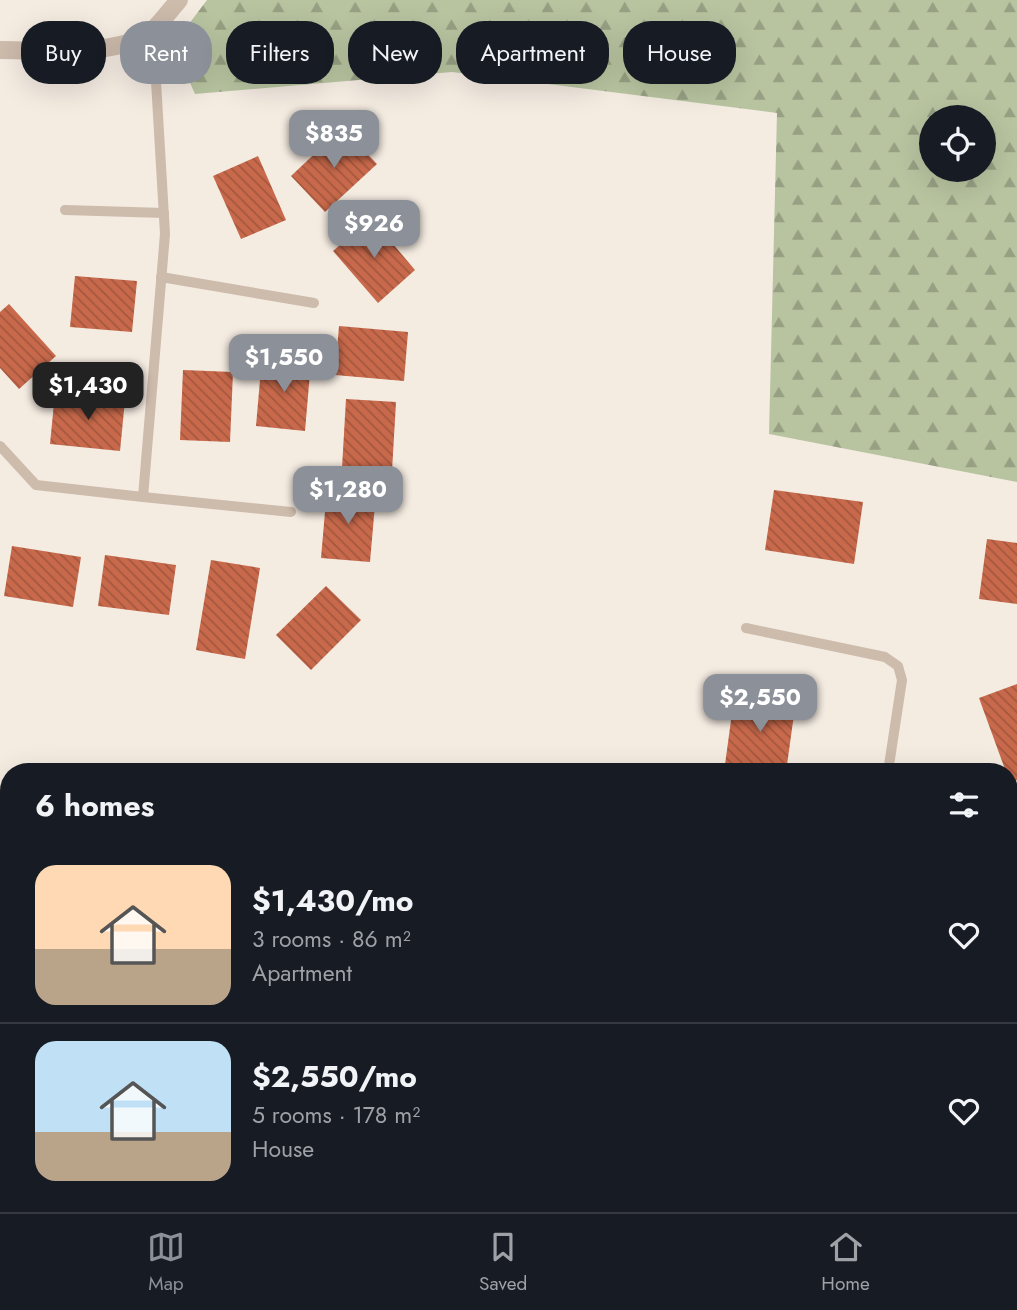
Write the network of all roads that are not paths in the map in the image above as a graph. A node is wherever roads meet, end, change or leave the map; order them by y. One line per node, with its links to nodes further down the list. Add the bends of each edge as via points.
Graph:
1 (180, 0): 2 (street)
2 (161, 21)
3 (120, 44): 4 (street, via 92,50)
4 (0, 50)
5 (156, 84): 7 (lane)
6 (65, 210): 7 (lane)
7 (164, 213): 8 (lane)
8 (162, 278): 9 (lane); 11 (lane)
9 (314, 303)
10 (0, 446): 11 (lane, via 36,485)
11 (143, 497): 12 (lane)
12 (291, 512)
13 (746, 628): 14 (lane, via 885,657 898,666 902,680)
14 (889, 763)

